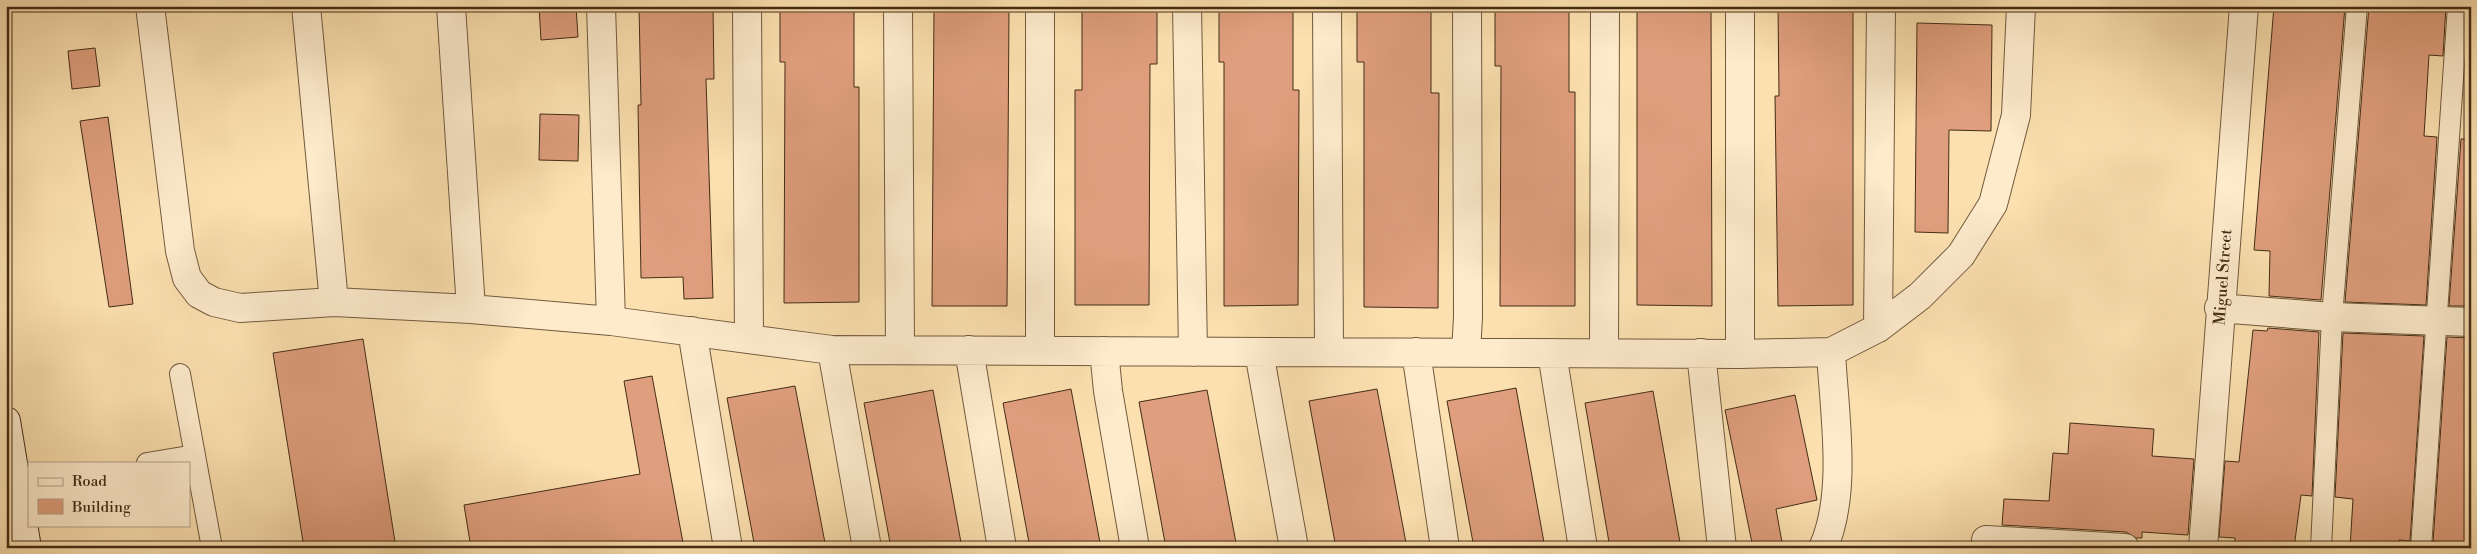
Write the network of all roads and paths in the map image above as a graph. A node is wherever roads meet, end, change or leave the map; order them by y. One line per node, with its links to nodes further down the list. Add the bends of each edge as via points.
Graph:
1 (150, 6): 18 (street, via 180,251 188,278 199,294 214,302 240,308)
2 (306, 6): 18 (street)
3 (452, 6): 20 (street)
4 (601, 6): 23 (street)
5 (747, 6): 27 (street)
6 (898, 6): 29 (street)
7 (1040, 6): 31 (street)
8 (1187, 6): 33 (street)
9 (1327, 6): 35 (street)
10 (1467, 6): 37 (street)
11 (1605, 6): 40 (street)
12 (1740, 6): 42 (street)
13 (1881, 6): 25 (street)
14 (2022, 6): 25 (street, via 2016,115 1993,204 1961,254 1920,296)
15 (2244, 6): 19 (street, Miguel Street)
16 (2357, 6): 21 (lane)
17 (2458, 6): 22 (lane)
18 (334, 302): 20 (street)
19 (2220, 308): 21 (street); 61 (street, Miguel Street)
20 (471, 309): 23 (street)
21 (2332, 317): 22 (street); 62 (lane)
22 (2436, 319): 24 (street); 63 (lane)
23 (611, 321): 26 (street)
24 (2471, 322)
25 (1878, 328): 39 (street)
26 (692, 331): 27 (street); 51 (street)
27 (748, 339): 28 (street)
28 (832, 350): 29 (street); 52 (street)
29 (900, 350): 30 (street)
30 (969, 350): 31 (street); 53 (street)
31 (1040, 351): 32 (street)
32 (1104, 351): 33 (street); 54 (street)
33 (1193, 352): 34 (street)
34 (1259, 352): 35 (street); 55 (street)
35 (1329, 352): 36 (street)
36 (1416, 352): 37 (street); 56 (street)
37 (1466, 352): 38 (street)
38 (1552, 352): 40 (street); 57 (street)
39 (1831, 352): 42 (street); 59 (street, via 1838,481 1832,524)
40 (1604, 353): 41 (street)
41 (1701, 353): 42 (street); 58 (street)
42 (1740, 354)
43 (180, 374): 45 (lane)
44 (6, 421): 47 (street)
45 (195, 455): 46 (lane); 50 (lane)
46 (153, 462)
47 (23, 484): 49 (street)
48 (1986, 540): 60 (street)
49 (27, 548)
50 (212, 548)
51 (728, 548)
52 (867, 548)
53 (1002, 548)
54 (1135, 548)
55 (1294, 548)
56 (1445, 548)
57 (1583, 548)
58 (1722, 548)
59 (1823, 548)
60 (2125, 548)
61 (2203, 548)
62 (2320, 548)
63 (2421, 548)

